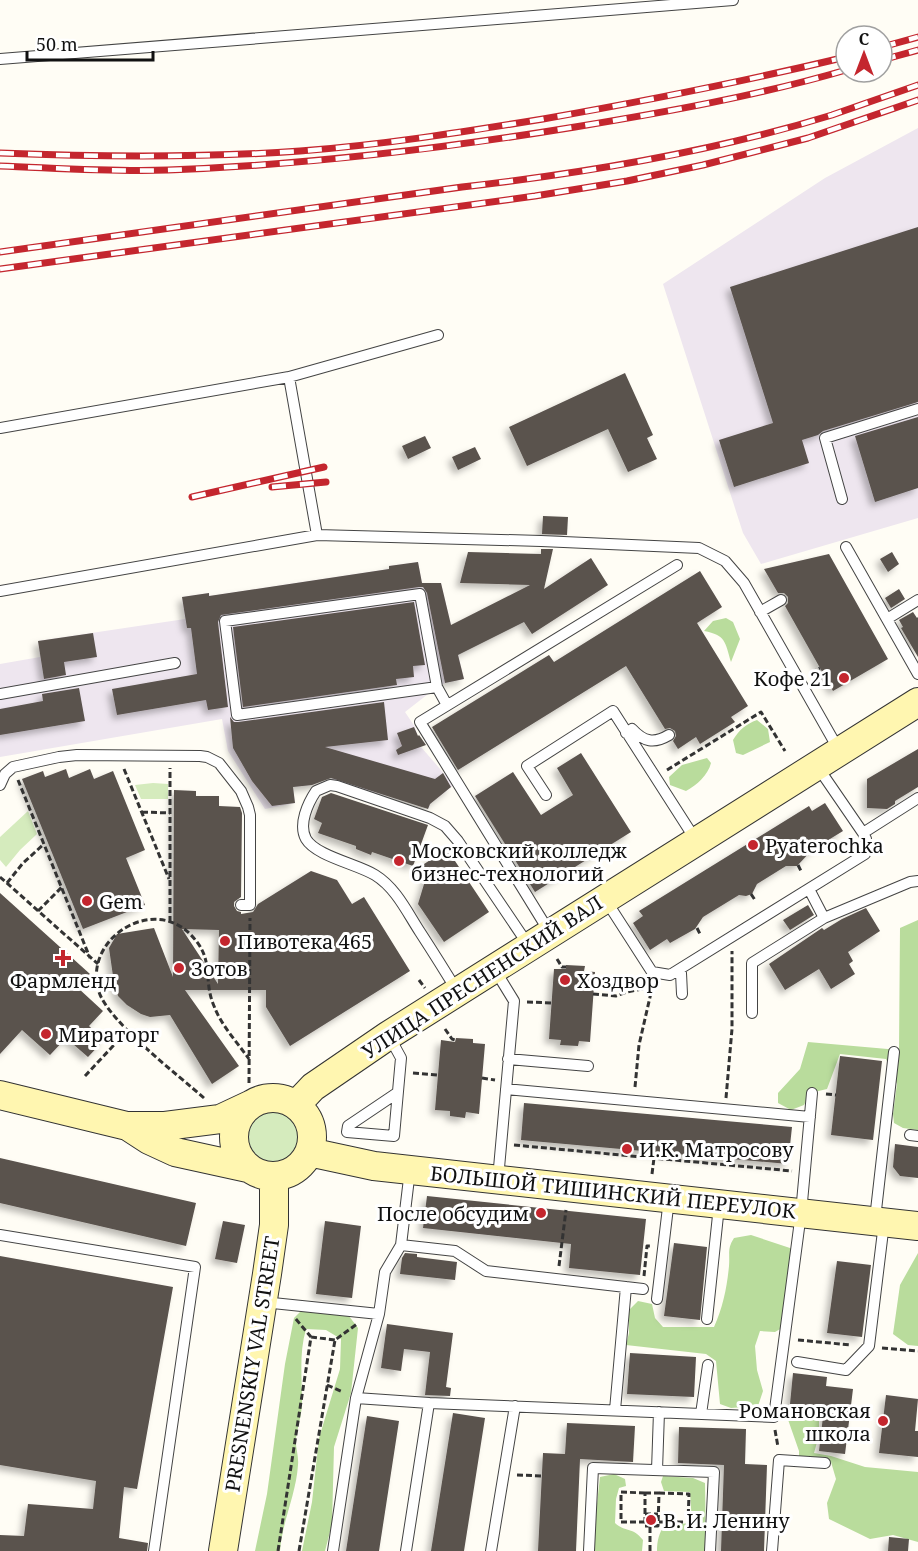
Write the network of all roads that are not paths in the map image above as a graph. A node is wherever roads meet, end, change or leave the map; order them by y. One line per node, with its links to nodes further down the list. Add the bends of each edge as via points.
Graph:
1 (733, 0): 2 (lane)
2 (0, 59)
3 (438, 335): 4 (lane)
4 (289, 377): 6 (lane); 8 (lane)
5 (918, 409): 7 (lane, via 825,438)
6 (0, 428)
7 (842, 499)
8 (317, 535): 11 (lane); 14 (lane, via 699,548 735,570)
9 (846, 547): 15 (lane)
10 (677, 565): 21 (lane)
11 (0, 591)
12 (781, 600): 14 (lane)
13 (918, 600): 15 (lane)
14 (760, 612): 24 (lane)
15 (887, 619): 17 (lane)
16 (175, 663): 19 (lane)
17 (918, 674)
18 (437, 687): 18 (lane, via 237,715 225,621 420,594); 21 (lane)
19 (0, 694)
20 (918, 702): 24 (main road, УЛИЦА ПРЕСНЕНСКИЙ ВАЛ)
21 (447, 705): 35 (lane, via 420,722)
22 (626, 733): 23 (lane, via 632,729 641,739 652,742); 26 (lane, via 612,711 527,766); 29 (lane)
23 (669, 735)
24 (829, 759): 28 (lane); 29 (main road, УЛИЦА ПРЕСНЕНСКИЙ ВАЛ)
25 (0, 785): 33 (lane, via 4,774 13,767 71,756 214,759 244,797 250,815)
26 (546, 795)
27 (918, 798): 28 (lane)
28 (863, 833): 31 (lane, via 865,854)
29 (697, 842): 32 (main road, УЛИЦА ПРЕСНЕНСКИЙ ВАЛ)
30 (918, 881): 34 (lane)
31 (809, 889): 34 (lane); 37 (lane)
32 (605, 899): 35 (main road, УЛИЦА ПРЕСНЕНСКИЙ ВАЛ); 37 (lane, via 652,972 670,975)
33 (245, 905)
34 (824, 918): 40 (lane, via 752,963)
35 (545, 946): 36 (main road, УЛИЦА ПРЕСНЕНСКИЙ ВАЛ); 38 (lane, via 445,826 337,786 316,791 304,819 306,838 321,852 360,866 386,883)
36 (494, 968): 38 (main road, УЛИЦА ПРЕСНЕНСКИЙ ВАЛ); 43 (lane, via 514,1000)
37 (678, 970): 39 (lane)
38 (458, 991): 41 (main road, УЛИЦА ПРЕСНЕНСКИЙ ВАЛ)
39 (682, 994)
40 (752, 1013)
41 (389, 1035): 46 (lane, via 401,1058); 50 (main road, УЛИЦА ПРЕСНЕНСКИЙ ВАЛ, via 313,1087)
42 (894, 1052): 60 (lane)
43 (508, 1059): 44 (lane); 45 (lane)
44 (588, 1066)
45 (506, 1089): 51 (lane); 56 (lane)
46 (397, 1093): 46 (lane, via 394,1136 347,1132 348,1126)
47 (812, 1093): 51 (lane)
48 (251, 1094): 50 (main road, via 261,1100 279,1099); 52 (main road, via 220,1119); 55 (main road, via 238,1119 234,1140 236,1150)
49 (0, 1095): 52 (main road)
50 (296, 1106): 53 (main road, via 310,1126)
51 (810, 1117): 59 (lane)
52 (127, 1126): 55 (main road, via 175,1152)
53 (309, 1152): 54 (main road, БОЛЬШОЙ ТИШИНСКИЙ ПЕРЕУЛОК); 55 (main road, via 291,1172)
54 (410, 1170): 56 (main road, БОЛЬШОЙ ТИШИНСКИЙ ПЕРЕУЛОК); 63 (lane)
55 (261, 1172): 67 (main road, PRESNENSKIY VAL STREET, via 274,1225)
56 (498, 1179): 57 (main road, БОЛЬШОЙ ТИШИНСКИЙ ПЕРЕУЛОК)
57 (669, 1198): 58 (main road, БОЛЬШОЙ ТИШИНСКИЙ ПЕРЕУЛОК); 66 (lane)
58 (719, 1204): 59 (main road, БОЛЬШОЙ ТИШИНСКИЙ ПЕРЕУЛОК); 69 (lane)
59 (801, 1213): 60 (main road, БОЛЬШОЙ ТИШИНСКИЙ ПЕРЕУЛОК); 77 (lane, via 774,1416)
60 (879, 1222): 61 (main road, БОЛЬШОЙ ТИШИНСКИЙ ПЕРЕУЛОК); 70 (lane, via 869,1347 846,1370)
61 (918, 1226)
62 (0, 1235): 80 (lane, via 195,1267)
63 (401, 1245): 64 (lane, via 455,1251 486,1271); 68 (lane, via 385,1272)
64 (626, 1287): 65 (lane); 75 (lane)
65 (643, 1289)
66 (657, 1299)
67 (275, 1306): 68 (lane); 81 (main road, PRESNENSKIY VAL STREET)
68 (376, 1314): 72 (lane)
69 (707, 1319)
70 (796, 1362)
71 (708, 1365): 77 (lane)
72 (356, 1398): 73 (lane); 82 (lane)
73 (429, 1403): 74 (lane); 83 (lane)
74 (514, 1406): 75 (lane); 84 (lane)
75 (615, 1410): 76 (lane)
76 (659, 1412): 77 (lane); 79 (lane)
77 (701, 1414)
78 (825, 1463): 87 (lane, via 779,1460)
79 (657, 1470): 85 (lane, via 593,1468); 86 (lane, via 714,1473)
80 (154, 1551)
81 (223, 1551)
82 (333, 1551)
83 (406, 1551)
84 (491, 1551)
85 (589, 1551)
86 (710, 1551)
87 (772, 1551)

